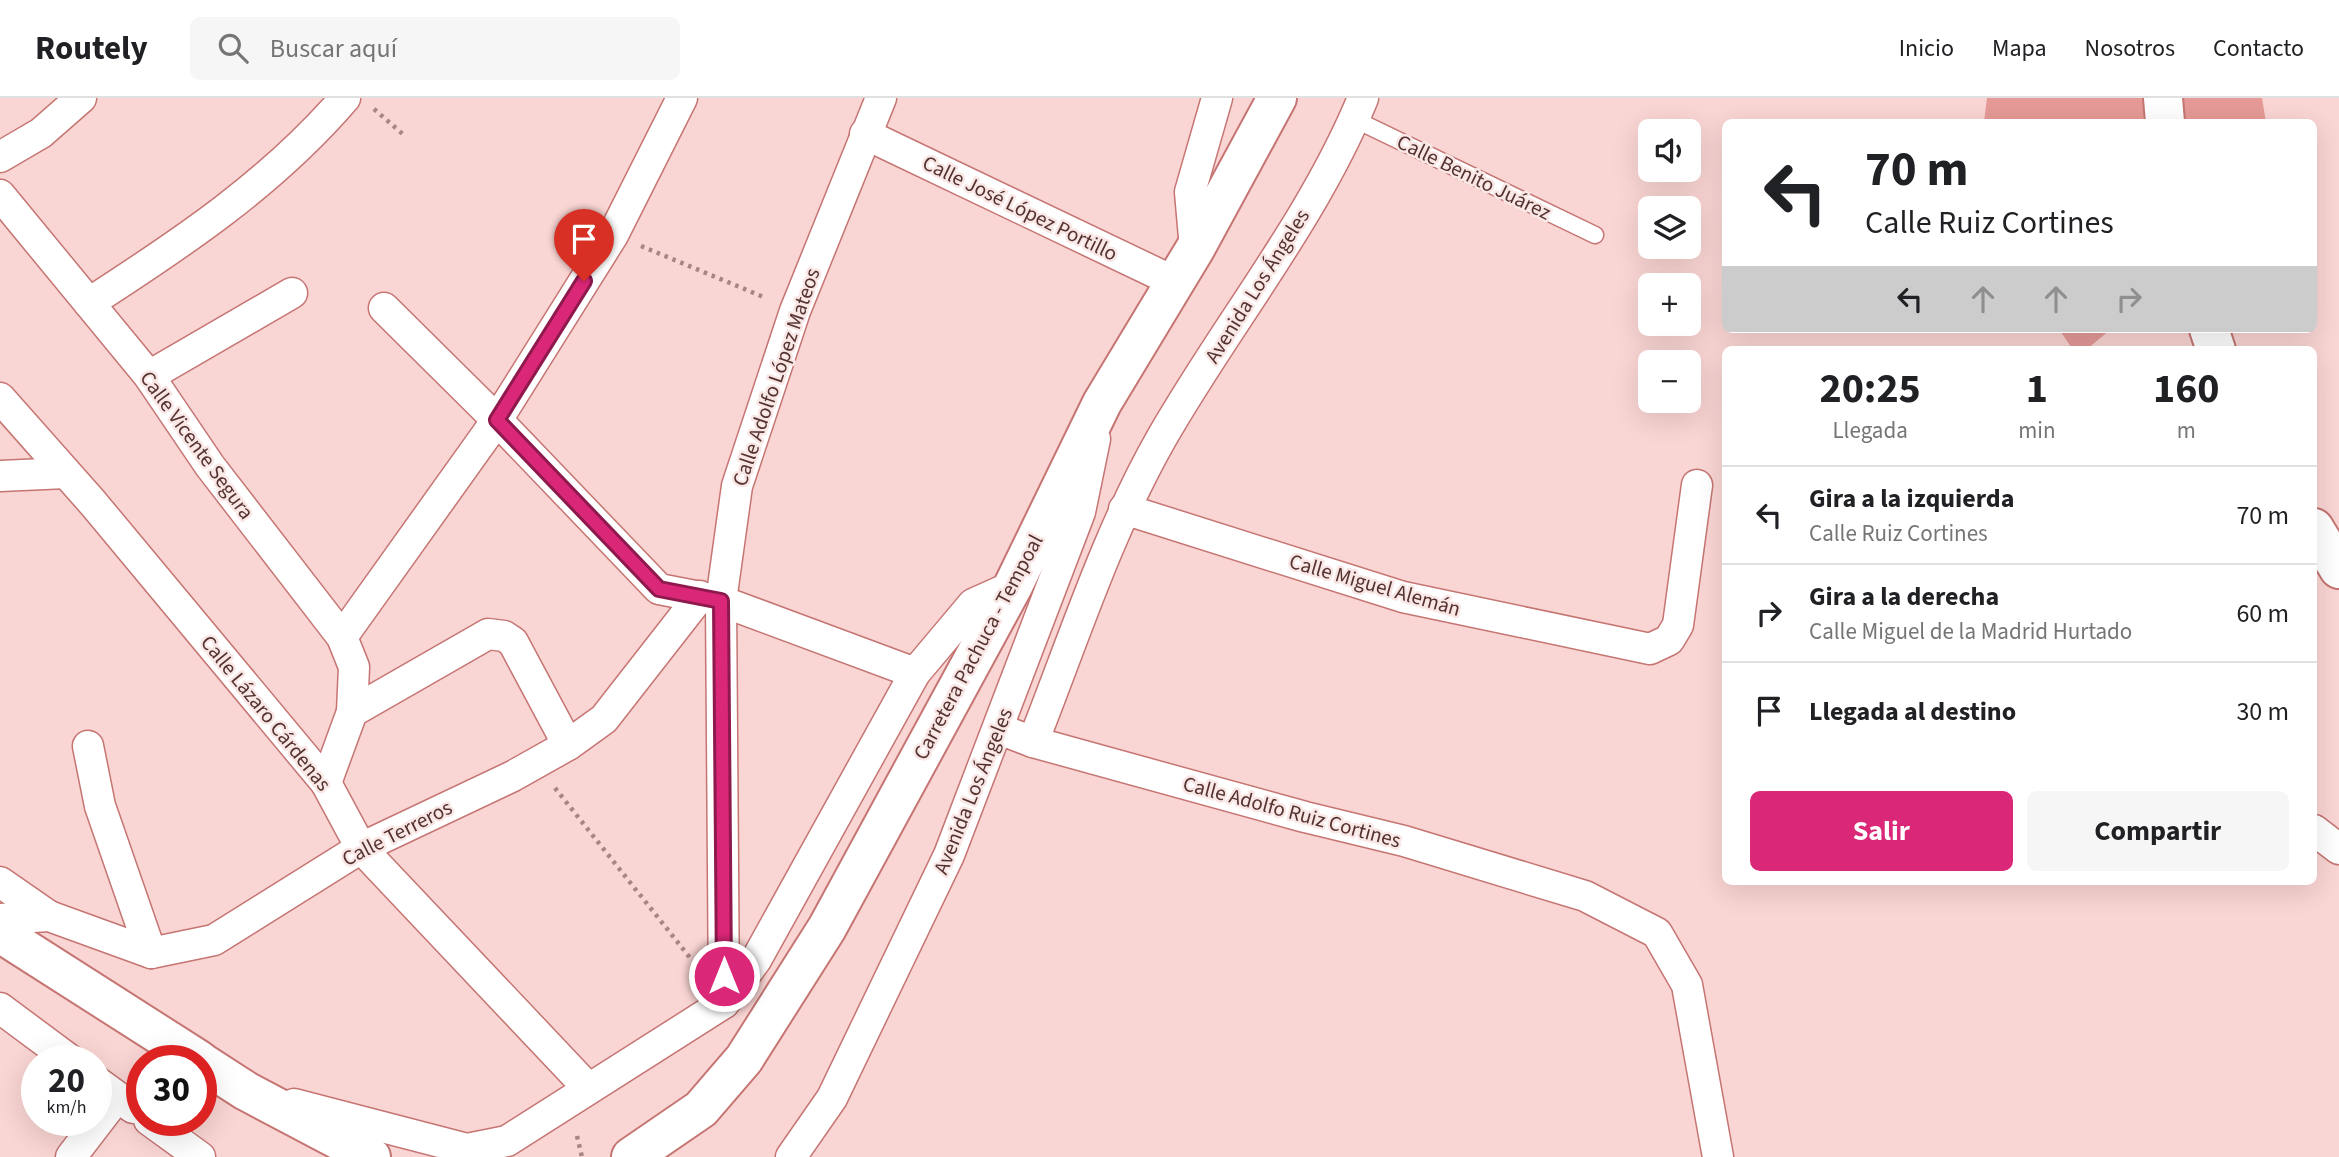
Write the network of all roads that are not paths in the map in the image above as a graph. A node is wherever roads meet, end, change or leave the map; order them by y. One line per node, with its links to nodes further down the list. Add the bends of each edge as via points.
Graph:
1 (80, 98): 11 (street, via 41,133)
2 (682, 98): 22 (street, via 613,234)
3 (881, 98): 10 (street, Calle Adolfo López Mateos)
4 (1217, 98): 14 (street, via 1190,192)
5 (1277, 98): 14 (main road, Carretera Pachuca - Tempoal)
6 (2163, 98): 9 (main road)
7 (343, 103): 17 (street, via 242,199)
8 (1359, 108): 13 (lane, Calle Benito Juárez); 26 (street, Avenida Los Ángeles, via 1322,181 1161,439)
9 (2165, 119)
10 (865, 134): 15 (street, Calle José López Portillo); 30 (street, Calle Adolfo López Mateos, via 795,311 737,486)
11 (0, 157)
12 (0, 195): 17 (street, Calle Vicente Segura)
13 (1595, 235)
14 (1195, 249): 15 (main road, Carretera Pachuca - Tempoal)
15 (1175, 282): 21 (main road, Carretera Pachuca - Tempoal)
16 (292, 293): 19 (street)
17 (89, 303): 19 (street, Calle Vicente Segura)
18 (384, 308): 22 (street)
19 (149, 376): 31 (street, Calle Vicente Segura, via 210,466)
20 (0, 398): 23 (street, Calle Lázaro Cárdenas)
21 (1102, 403): 29 (main road, Carretera Pachuca - Tempoal); 34 (street, Avenida Los Ángeles, via 1080,512)
22 (497, 420): 30 (street, via 659,589); 31 (street)
23 (66, 473): 24 (street); 38 (street, Calle Lázaro Cárdenas)
24 (0, 477)
25 (1697, 485): 26 (street, Calle Miguel Alemán, via 1678,625 1669,640 1650,649 1403,597)
26 (1124, 509): 35 (street, Avenida Los Ángeles)
27 (2317, 533): 28 (main road)
28 (2339, 569)
29 (1013, 586): 32 (street, via 973,604); 59 (main road, Carretera Pachuca - Tempoal, via 827,928 744,1059 701,1109)
30 (710, 598): 32 (street); 36 (street, Calle Terreros, via 604,719); 47 (street, Calle Adolfo López Mateos)
31 (342, 636): 33 (street, Calle Vicente Segura, via 354,667)
32 (915, 673): 47 (street, via 756,960)
33 (352, 712): 36 (street, via 488,634 504,636 513,642); 38 (street, Calle Vicente Segura)
34 (999, 729): 35 (street, Calle Adolfo Ruiz Cortines); 60 (street, Avenida Los Ángeles, via 949,855 832,1098)
35 (1033, 742): 61 (street, Calle Adolfo Ruiz Cortines, via 1404,841 1585,896 1657,933 1686,985)
36 (568, 744): 40 (street, Calle Terreros, via 513,776)
37 (88, 746): 46 (street, via 100,806)
38 (326, 783): 40 (street, Calle Lázaro Cárdenas)
39 (2317, 832): 41 (street)
40 (361, 848): 46 (street, Calle Terreros, via 214,940); 52 (street, Calle Lázaro Cárdenas)
41 (2339, 849)
42 (0, 882): 43 (street)
43 (49, 916): 44 (street); 46 (street)
44 (0, 919)
45 (0, 933): 50 (main road)
46 (151, 953)
47 (724, 1003): 52 (street)
48 (0, 1008): 49 (street)
49 (49, 1045)
50 (175, 1045)
51 (217, 1072): 53 (main road)
52 (588, 1088): 53 (street, via 507,1141 467,1149)
53 (246, 1091): 58 (main road)
54 (82, 1136): 56 (street)
55 (171, 1136): 57 (street)
56 (71, 1157)
57 (200, 1157)
58 (370, 1157)
59 (631, 1157)
60 (791, 1157)
61 (1718, 1157)

